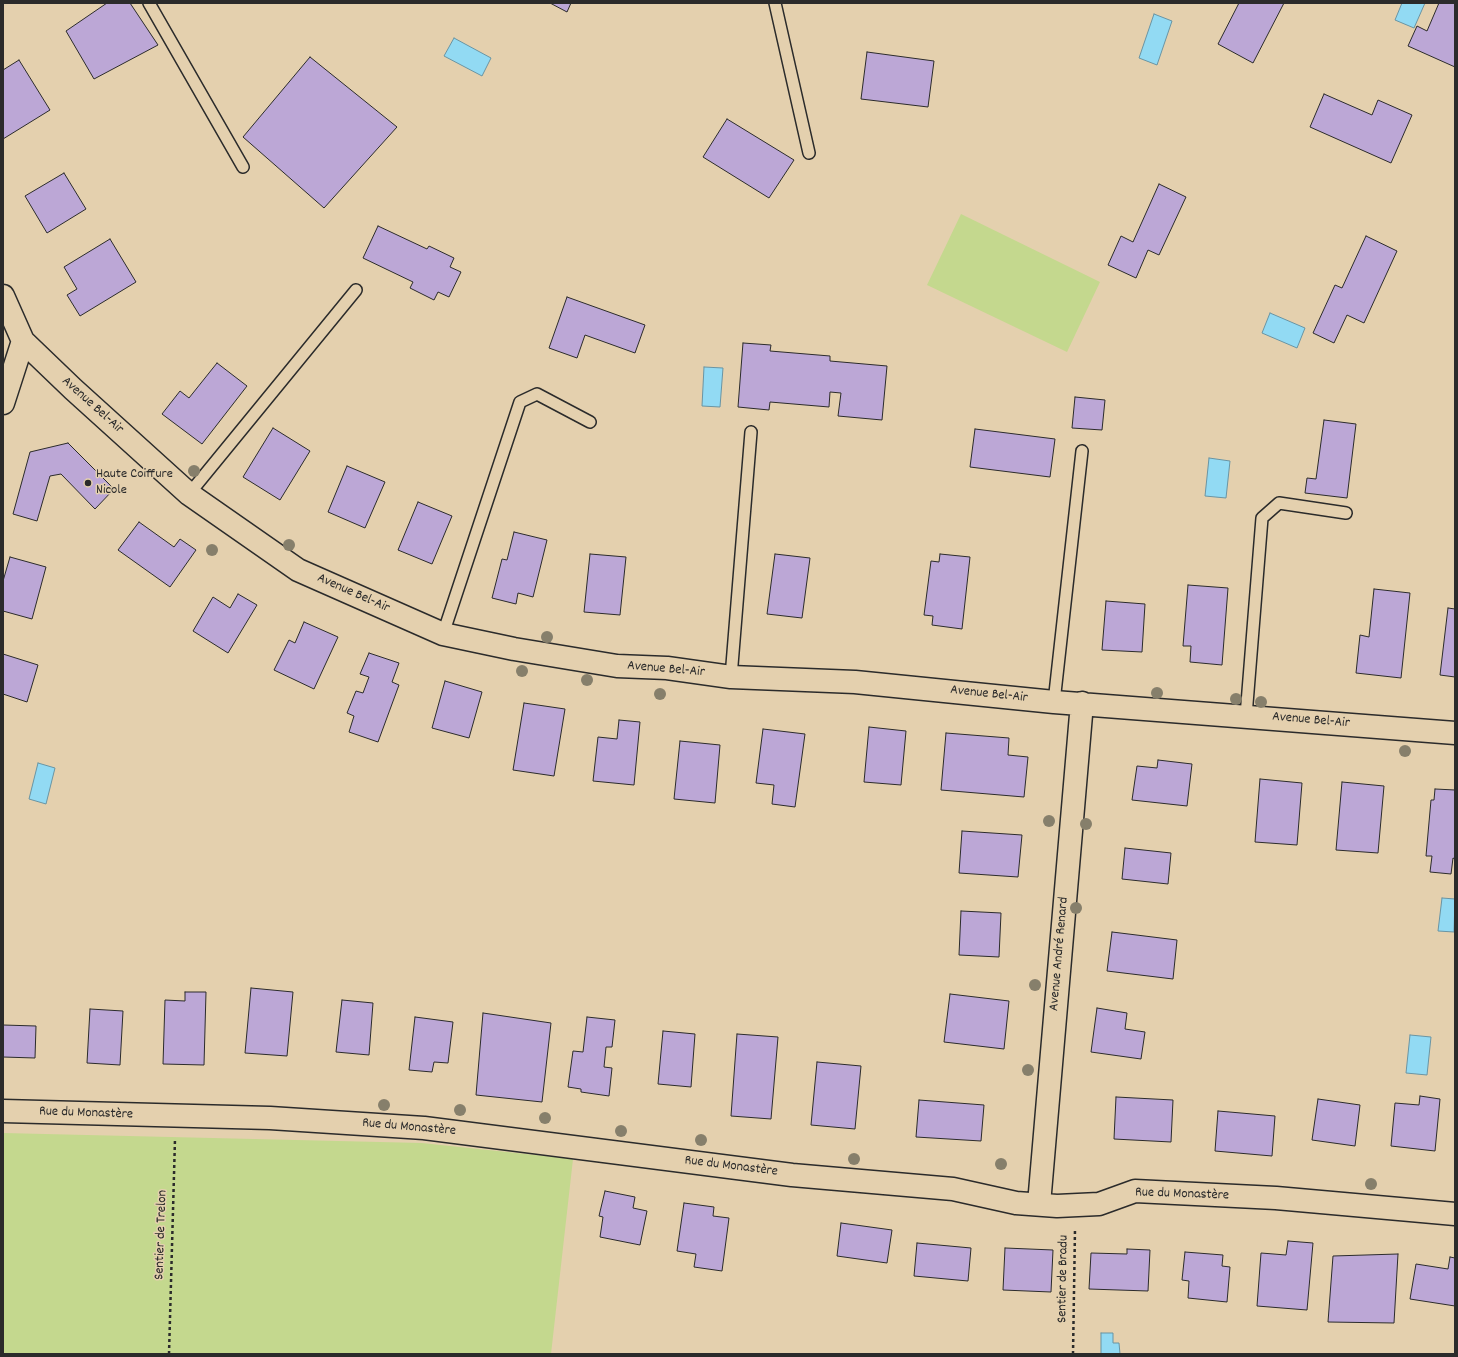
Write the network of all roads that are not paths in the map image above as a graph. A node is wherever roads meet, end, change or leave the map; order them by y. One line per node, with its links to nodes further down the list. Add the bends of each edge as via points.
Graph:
1 (149, 3): 4 (lane)
2 (775, 3): 3 (lane)
3 (809, 153)
4 (243, 167)
5 (356, 290): 12 (lane)
6 (3, 296): 7 (street, Avenue Bel-Air)
7 (23, 341): 8 (street); 12 (street, Avenue Bel-Air)
8 (3, 403)
9 (590, 422): 14 (lane, via 537,394 520,402)
10 (751, 432): 15 (lane)
11 (1082, 451): 16 (lane)
12 (189, 494): 14 (street, Avenue Bel-Air, via 298,570)
13 (1346, 513): 18 (lane, via 1279,503 1262,518)
14 (443, 634): 15 (street, Avenue Bel-Air, via 617,666 667,668)
15 (731, 676): 16 (street, Avenue Bel-Air, via 855,682)
16 (1054, 702): 17 (street, Avenue Bel-Air)
17 (1082, 703): 18 (street, Avenue Bel-Air); 21 (street, Avenue André Renard)
18 (1246, 716): 19 (street, Avenue Bel-Air)
19 (1455, 733)
20 (3, 1111): 21 (street, Rue du Monastère, via 270,1118 424,1128 792,1175 953,1189 1016,1203)
21 (1039, 1204): 22 (street, Rue du Monastère, via 1099,1204 1135,1191 1276,1198)
22 (1455, 1214)

